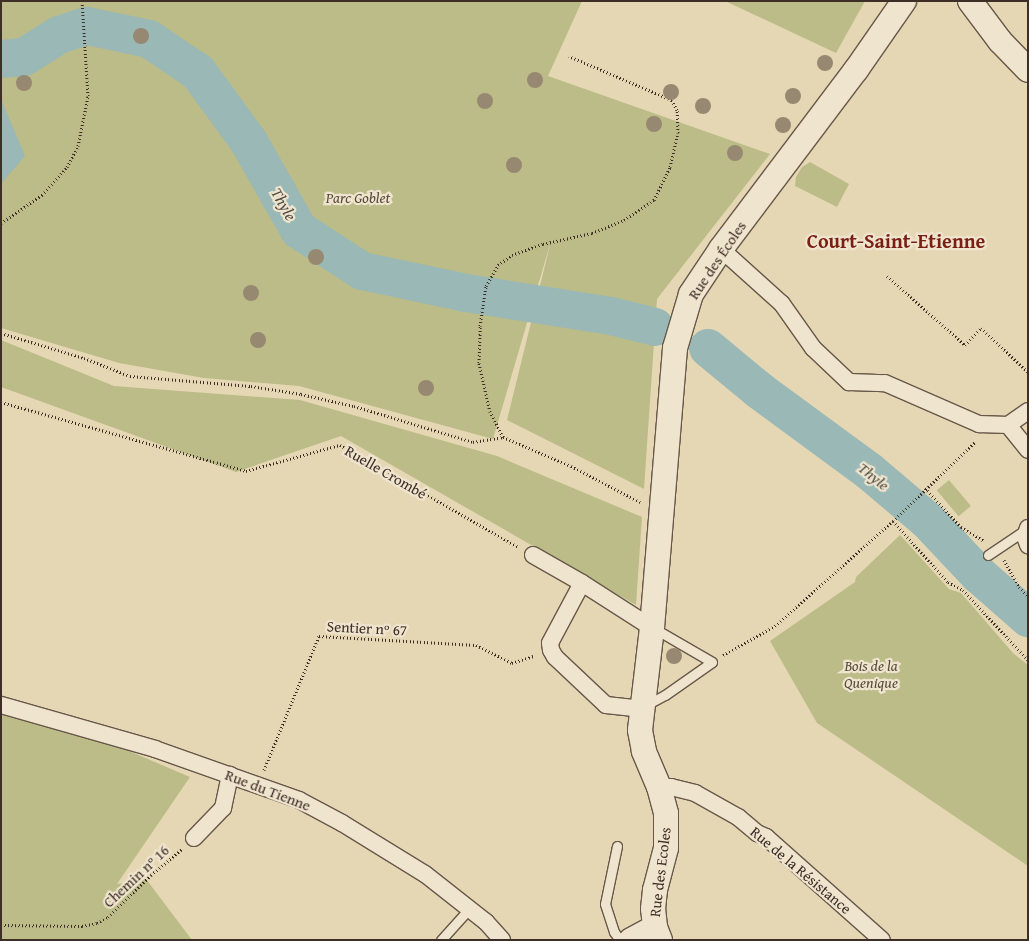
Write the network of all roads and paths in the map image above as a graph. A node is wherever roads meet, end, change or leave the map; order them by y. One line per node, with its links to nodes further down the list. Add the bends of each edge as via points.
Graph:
1 (82, 1): 6 (path, via 88,96 78,146 67,168 42,195)
2 (904, 1): 7 (street, Rue des Écoles)
3 (970, 1): 5 (street, via 1000,41)
4 (569, 56): 14 (path, via 672,100 677,110 678,133 670,167 654,200 624,220 592,233 512,255 498,265 486,286 480,326 481,371 490,412)
5 (1028, 70)
6 (1, 223)
7 (721, 249): 13 (street, via 782,304 813,348 849,382 885,383 979,424); 17 (street, Rue des Écoles, via 691,294 675,348)
8 (887, 276): 10 (path, via 965,345 981,328)
9 (1, 333): 14 (path, via 84,358 130,376 251,386 301,394 354,406 473,442)
10 (1028, 372)
11 (1, 402): 22 (path, Ruelle Crombé, via 246,471 340,445)
12 (1028, 411): 13 (street)
13 (1008, 425): 15 (street); 16 (path, via 982,435)
14 (503, 437): 17 (path, via 571,466)
15 (1028, 450)
16 (925, 488): 18 (path); 21 (path, via 961,527)
17 (661, 513): 26 (street, Rue des Écoles)
18 (893, 521): 28 (path, via 948,582 963,590); 29 (path, via 775,626)
19 (1028, 528): 20 (street, via 1025,534); 21 (lane)
20 (1028, 545)
21 (997, 549): 23 (lane); 25 (path, via 1018,587)
22 (533, 555): 24 (street)
23 (988, 555)
24 (582, 583): 26 (street); 27 (street, via 550,643)
25 (1028, 596)
26 (652, 628): 29 (lane); 31 (street, Rue des Ecoles)
27 (551, 650): 31 (street, via 606,705); 32 (path, Sentier nᵒ 67, via 512,664 476,645 319,636)
28 (1028, 660)
29 (712, 662): 31 (lane, via 665,695)
30 (1, 705): 33 (street, Rue du Tienne)
31 (643, 706): 34 (street, Rue des Ecoles, via 641,738)
32 (264, 770)
33 (230, 775): 35 (street, via 223,808); 37 (street, Rue du Tienne, via 282,792 342,823 425,874)
34 (659, 787): 39 (street, Rue des Ecoles, via 666,813 667,838 655,890); 44 (street, Rue de la Résistance, via 695,793 766,836)
35 (194, 838): 38 (path, Chemin nᵒ 16, via 150,875 108,917 97,923 82,926)
36 (617, 846): 42 (lane, via 606,904 614,932)
37 (468, 908): 40 (lane); 41 (street, Rue du Tienne)
38 (1, 925)
39 (657, 933): 43 (street)
40 (441, 940)
41 (502, 940)
42 (620, 940)
43 (631, 940)
44 (882, 940)

